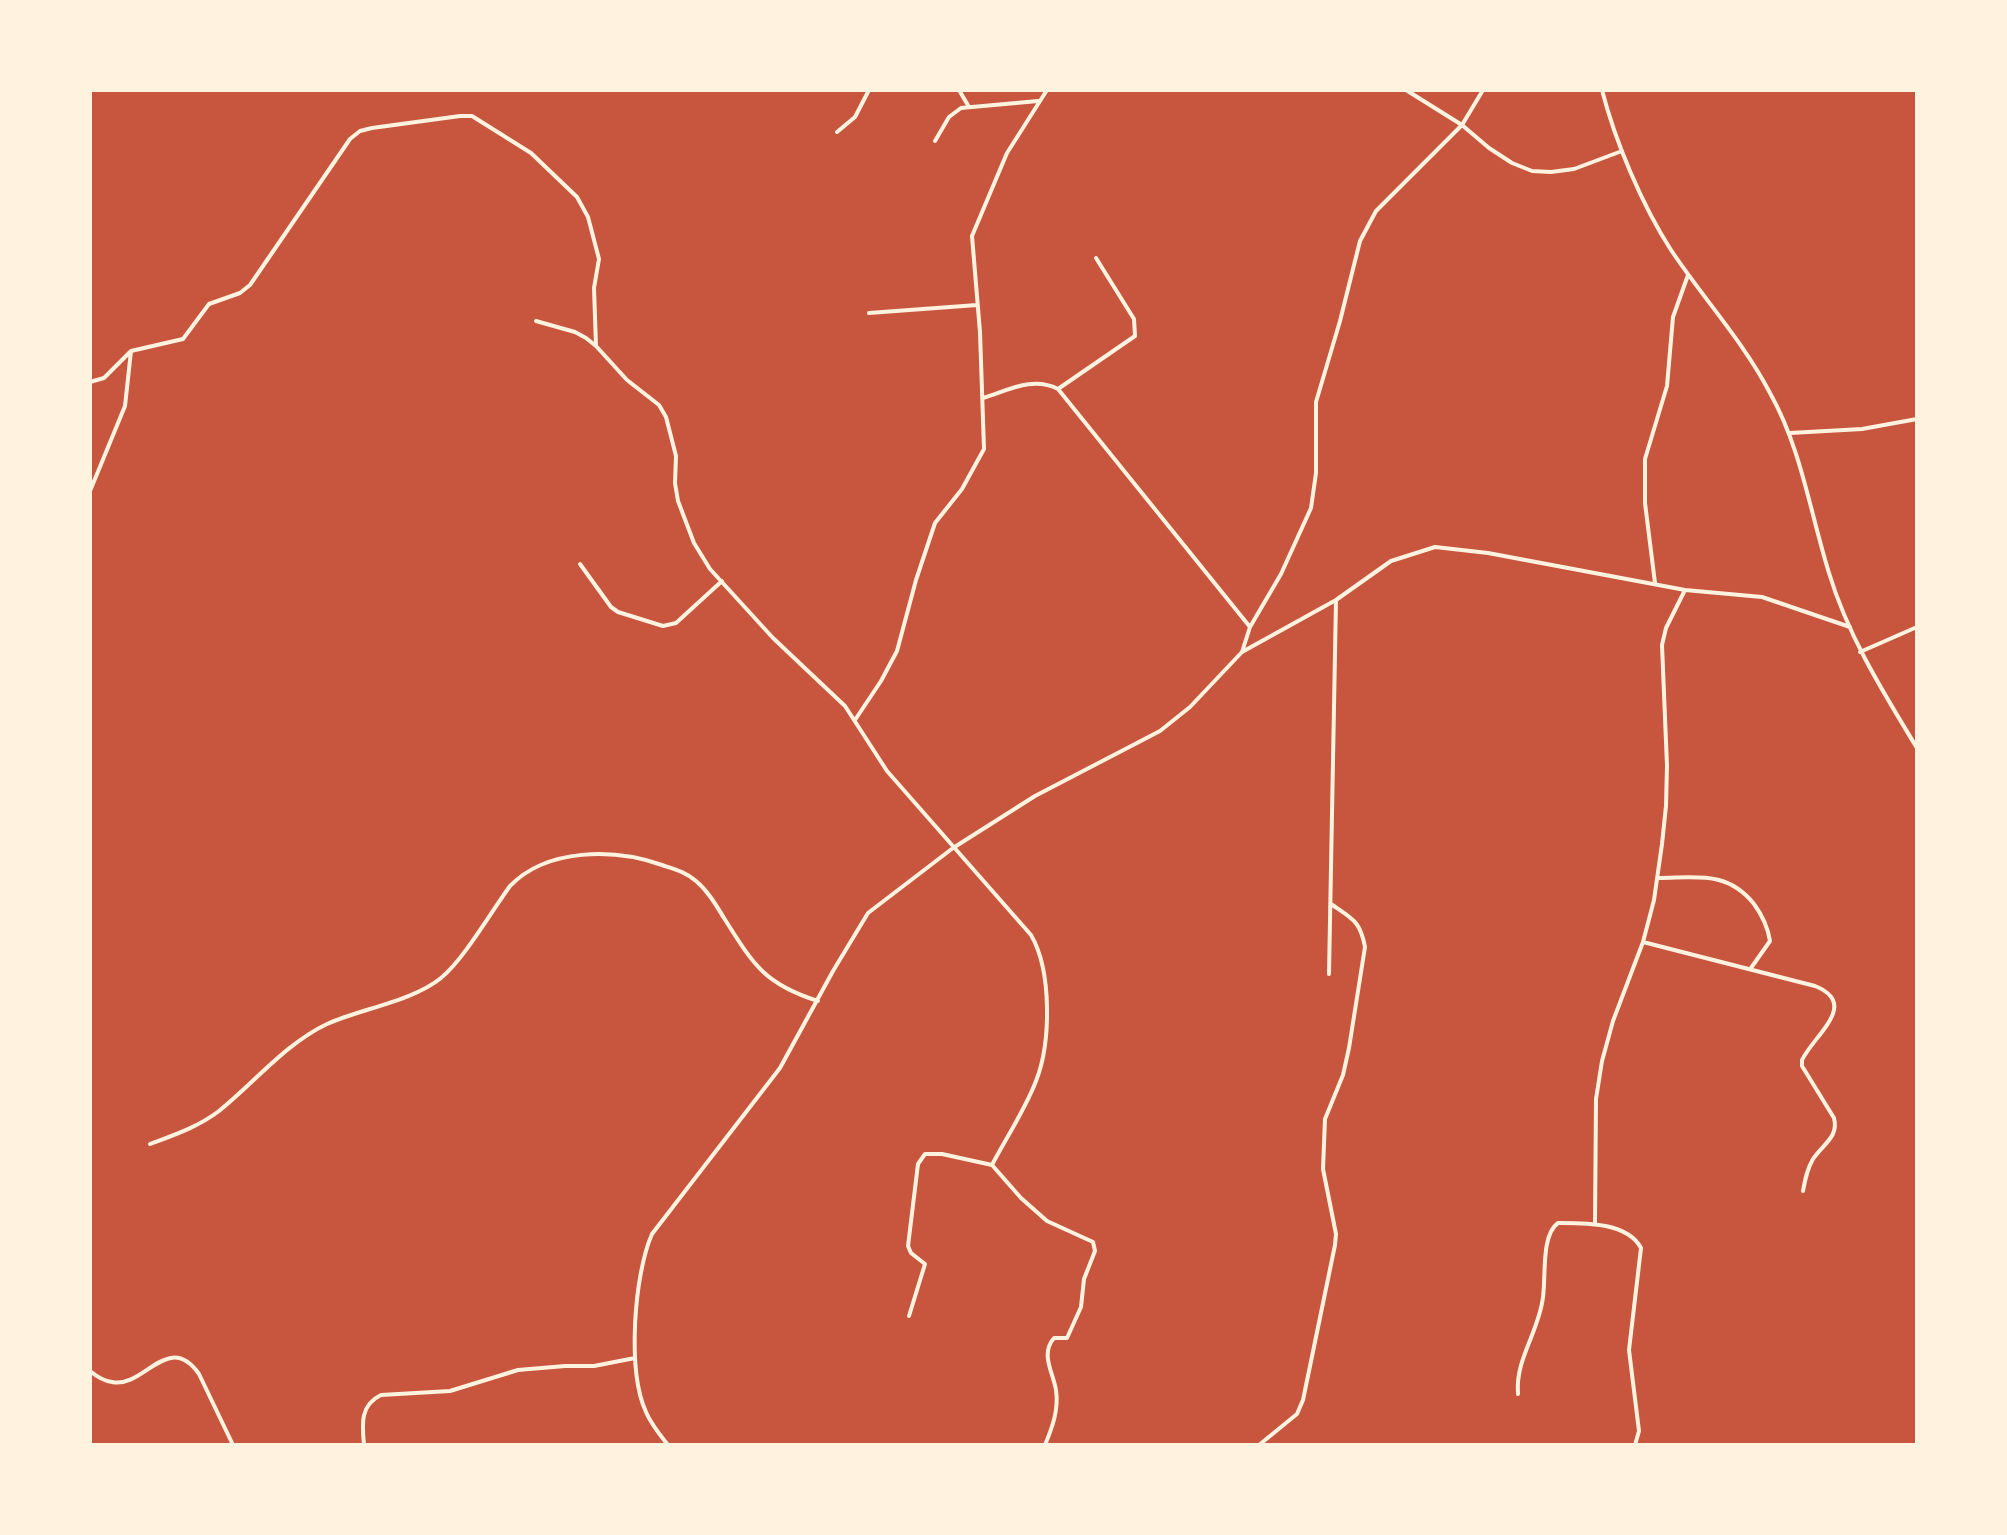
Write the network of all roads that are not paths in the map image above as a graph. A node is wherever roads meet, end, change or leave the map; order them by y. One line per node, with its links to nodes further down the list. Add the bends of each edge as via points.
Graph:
1 (869, 90): 10 (street)
2 (959, 90): 8 (street)
3 (1047, 90): 7 (street)
4 (1406, 90): 9 (street)
5 (1482, 90): 9 (street)
6 (1602, 90): 12 (street)
7 (1038, 101): 8 (street); 15 (street, via 1007,153 972,236)
8 (968, 108): 11 (street, via 953,112)
9 (1462, 125): 12 (street, via 1532,171 1574,168); 31 (street, via 1376,211 1360,241 1316,402 1311,508)
10 (837, 132)
11 (935, 142)
12 (1622, 151): 14 (street)
13 (1096, 258): 21 (street, via 1134,318 1135,336)
14 (1688, 275): 24 (street, via 1770,391); 28 (street, via 1673,317 1667,386 1645,459)
15 (978, 305): 16 (street); 22 (street)
16 (869, 313)
17 (536, 321): 18 (street)
18 (596, 346): 19 (street, via 599,259 577,197 531,153 472,116 460,116 360,131 250,286 209,304 182,339); 27 (street, via 663,410 676,456 678,500 694,543)
19 (131, 351): 20 (street, via 104,378); 25 (street, via 126,406)
20 (90, 382)
21 (1058, 389): 22 (street, via 1030,382); 31 (street)
22 (982, 398): 36 (street, via 981,457 935,524 897,652)
23 (1917, 418): 24 (street)
24 (1790, 433): 32 (street)
25 (90, 492)
26 (580, 564): 27 (street, via 611,607 663,626 676,623)
27 (722, 581): 36 (street)
28 (1655, 585): 29 (street); 30 (street, via 1435,547 1391,561)
29 (1685, 590): 32 (street, via 1762,597); 39 (street, via 1662,645 1666,806)
30 (1336, 600): 34 (street); 40 (street)
31 (1250, 626): 34 (street)
32 (1850, 627): 35 (street)
33 (1917, 627): 35 (street)
34 (1242, 652): 38 (street, via 1168,725)
35 (1860, 652): 37 (street)
36 (856, 720): 38 (street, via 887,771)
37 (1917, 748)
38 (954, 848): 44 (street, via 868,912); 46 (street, via 1031,935 1046,981 1036,1082)
39 (1657, 878): 41 (street); 42 (street, via 1714,878 1739,888 1769,932)
40 (1331, 904): 43 (street); 57 (street, via 1356,921 1366,947 1349,1048 1325,1119 1323,1169 1335,1245 1304,1400 1297,1414)
41 (1642, 942): 42 (street); 48 (street, via 1602,1061)
42 (1751, 968): 47 (street, via 1834,997 1832,1016 1802,1066 1836,1127 1814,1158)
43 (1330, 974)
44 (818, 1001): 45 (street, via 763,974 696,880 646,860 575,856 521,874 430,986 326,1024 206,1120); 50 (street, via 780,1068 652,1234 641,1268)
45 (150, 1144)
46 (992, 1166): 49 (street, via 942,1154 921,1158 908,1246 925,1264); 56 (street, via 1048,1221 1095,1246 1068,1336 1049,1343 1056,1412)
47 (1803, 1191)
48 (1595, 1223): 52 (street, via 1558,1223 1549,1232 1543,1300 1517,1373); 58 (street, via 1641,1248 1629,1350)
49 (909, 1316)
50 (635, 1358): 54 (street, via 518,1370 450,1392 381,1395 364,1408); 55 (street, via 646,1412)
51 (90, 1371): 53 (street, via 125,1382 162,1361 184,1360 199,1374)
52 (1518, 1394)
53 (233, 1445)
54 (364, 1445)
55 (668, 1445)
56 (1045, 1445)
57 (1258, 1445)
58 (1635, 1445)

